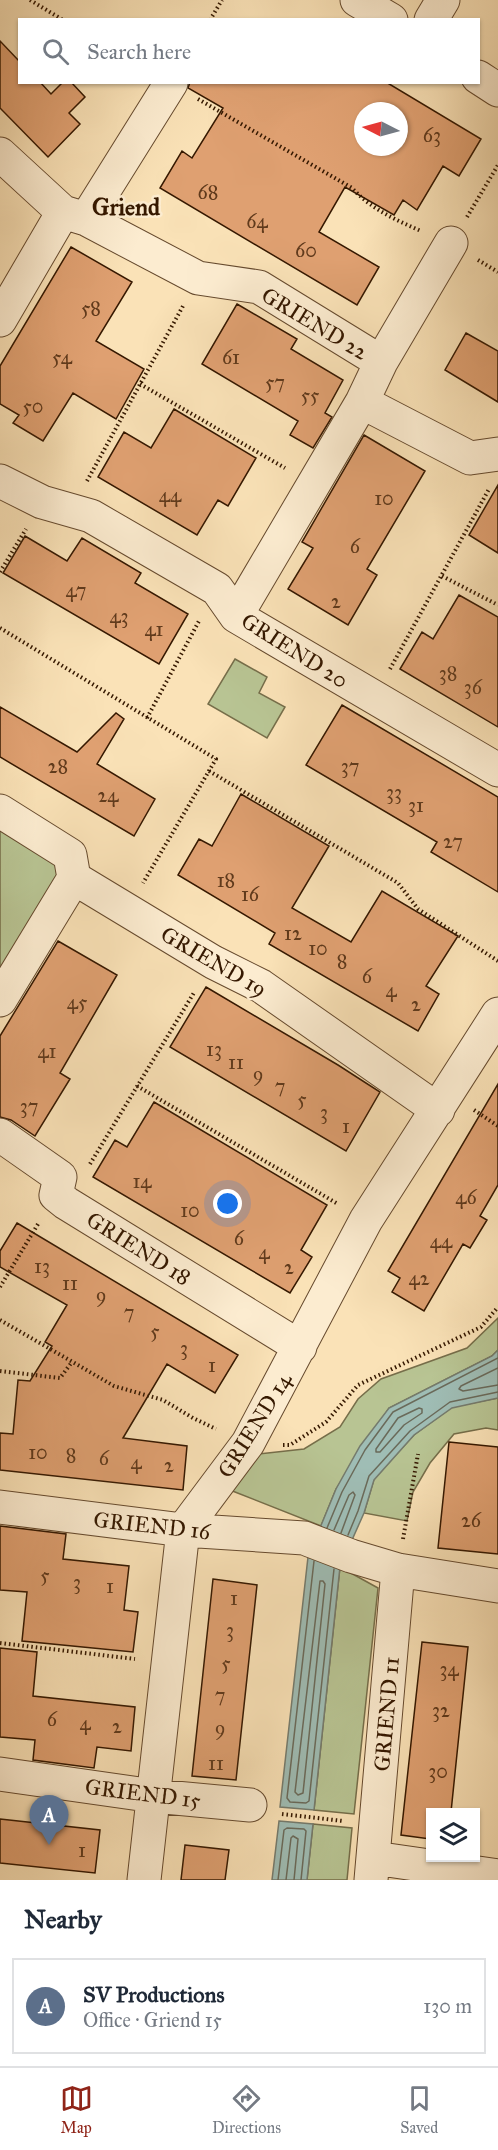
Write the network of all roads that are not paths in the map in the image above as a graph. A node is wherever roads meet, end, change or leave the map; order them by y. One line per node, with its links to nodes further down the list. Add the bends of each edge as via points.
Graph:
1 (357, 0): 3 (street)
2 (443, 0): 4 (street)
3 (388, 18)
4 (432, 18)
5 (480, 78): 7 (street)
6 (170, 84): 9 (street)
7 (498, 90)
8 (0, 154): 9 (street, GRIEND 22)
9 (75, 215): 11 (street); 12 (street, GRIEND 22, via 198,278 259,288)
10 (451, 243): 12 (street, GRIEND 22)
11 (0, 320)
12 (381, 362): 13 (street, GRIEND 22)
13 (362, 402): 14 (street); 16 (street, GRIEND 22)
14 (495, 468)
15 (0, 481): 16 (street, GRIEND 20, via 56,507 91,516 217,589)
16 (236, 616): 17 (street, GRIEND 20)
17 (498, 770)
18 (0, 811): 19 (street, via 70,855)
19 (75, 878): 20 (street); 22 (street, GRIEND 19, via 213,962 261,986)
20 (0, 1000)
21 (498, 1014): 22 (street, GRIEND 14)
22 (438, 1110): 24 (street, GRIEND 14, via 366,1220)
23 (0, 1134): 24 (street, GRIEND 18, via 60,1177 61,1199)
24 (300, 1347): 26 (street, GRIEND 14, via 248,1443)
25 (0, 1507): 26 (street, GRIEND 16)
26 (183, 1530): 27 (street, GRIEND 16, via 304,1538); 30 (street)
27 (398, 1570): 28 (street, GRIEND 16); 32 (street, GRIEND 11)
28 (498, 1587)
29 (0, 1774): 30 (street, GRIEND 15)
30 (154, 1796): 31 (street, GRIEND 15); 34 (street)
31 (262, 1809)
32 (373, 1869): 33 (street, GRIEND 11)
33 (498, 1876)
34 (144, 1880)

